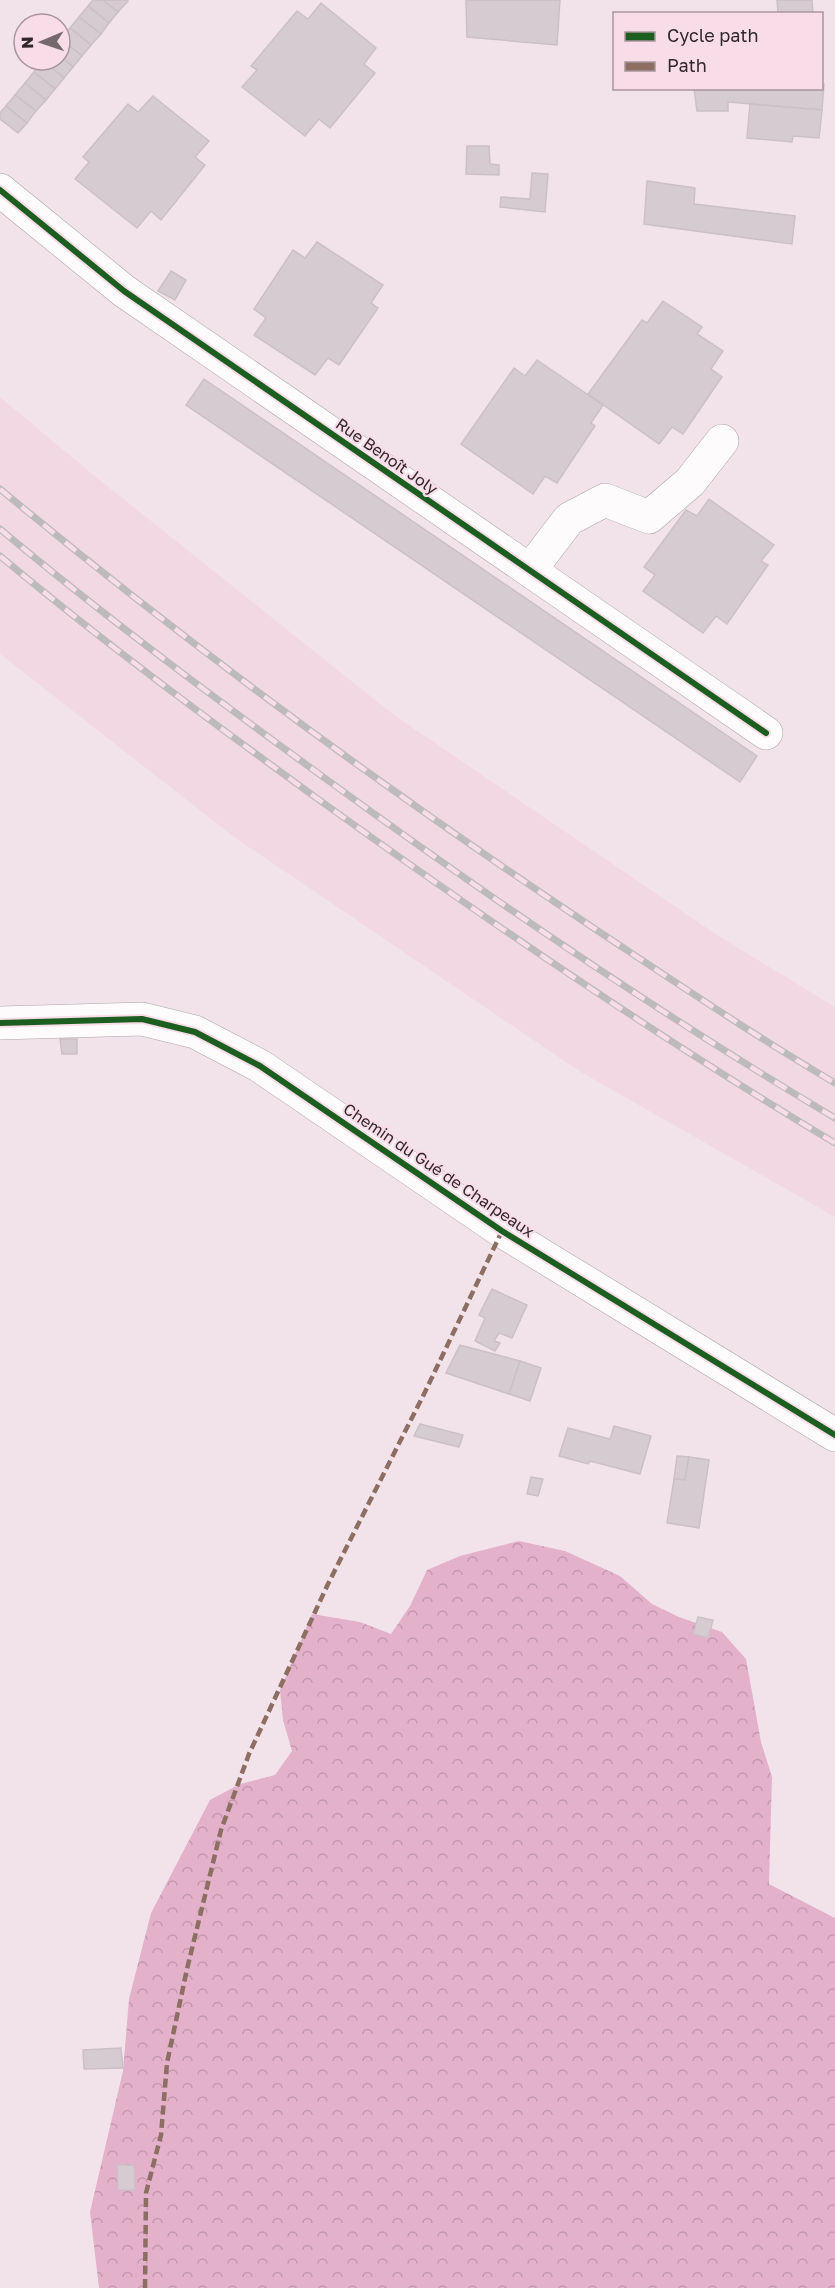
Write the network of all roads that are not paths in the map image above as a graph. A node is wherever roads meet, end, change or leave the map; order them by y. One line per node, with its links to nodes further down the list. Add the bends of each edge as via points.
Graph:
1 (0, 190): 3 (street, Rue Benoît Joly, via 124,291)
2 (722, 441): 3 (street, via 690,482 649,517 605,500 569,519)
3 (530, 570): 4 (street, Rue Benoît Joly)
4 (766, 733)
5 (0, 1023): 6 (street, Chemin du Gué de Charpeaux, via 142,1019 195,1032 260,1066 502,1231)
6 (835, 1435)

